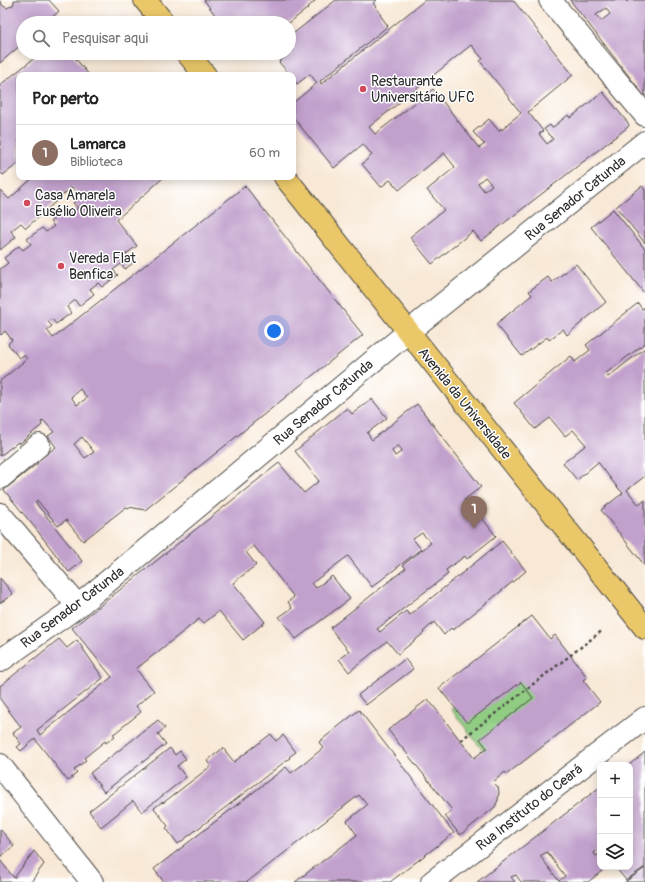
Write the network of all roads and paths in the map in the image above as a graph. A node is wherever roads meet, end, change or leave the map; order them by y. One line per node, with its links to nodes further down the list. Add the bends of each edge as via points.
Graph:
1 (145, 0): 3 (main road)
2 (550, 0): 6 (street)
3 (158, 16)
4 (193, 60): 5 (main road)
5 (203, 72)
6 (645, 114)
7 (645, 142): 9 (street, Rua Senador Catunda)
8 (288, 180): 9 (main road, Avenida da Universidade)
9 (408, 332): 13 (street, Rua Senador Catunda); 14 (main road, Avenida da Universidade)
10 (39, 445): 11 (street)
11 (0, 478)
12 (0, 514): 13 (street)
13 (78, 606): 16 (street, Rua Senador Catunda)
14 (645, 628)
15 (602, 630): 18 (path)
16 (0, 661)
17 (645, 718): 21 (street, Rua Instituto do Ceará)
18 (461, 740)
19 (0, 766): 20 (street)
20 (92, 882)
21 (432, 882)

